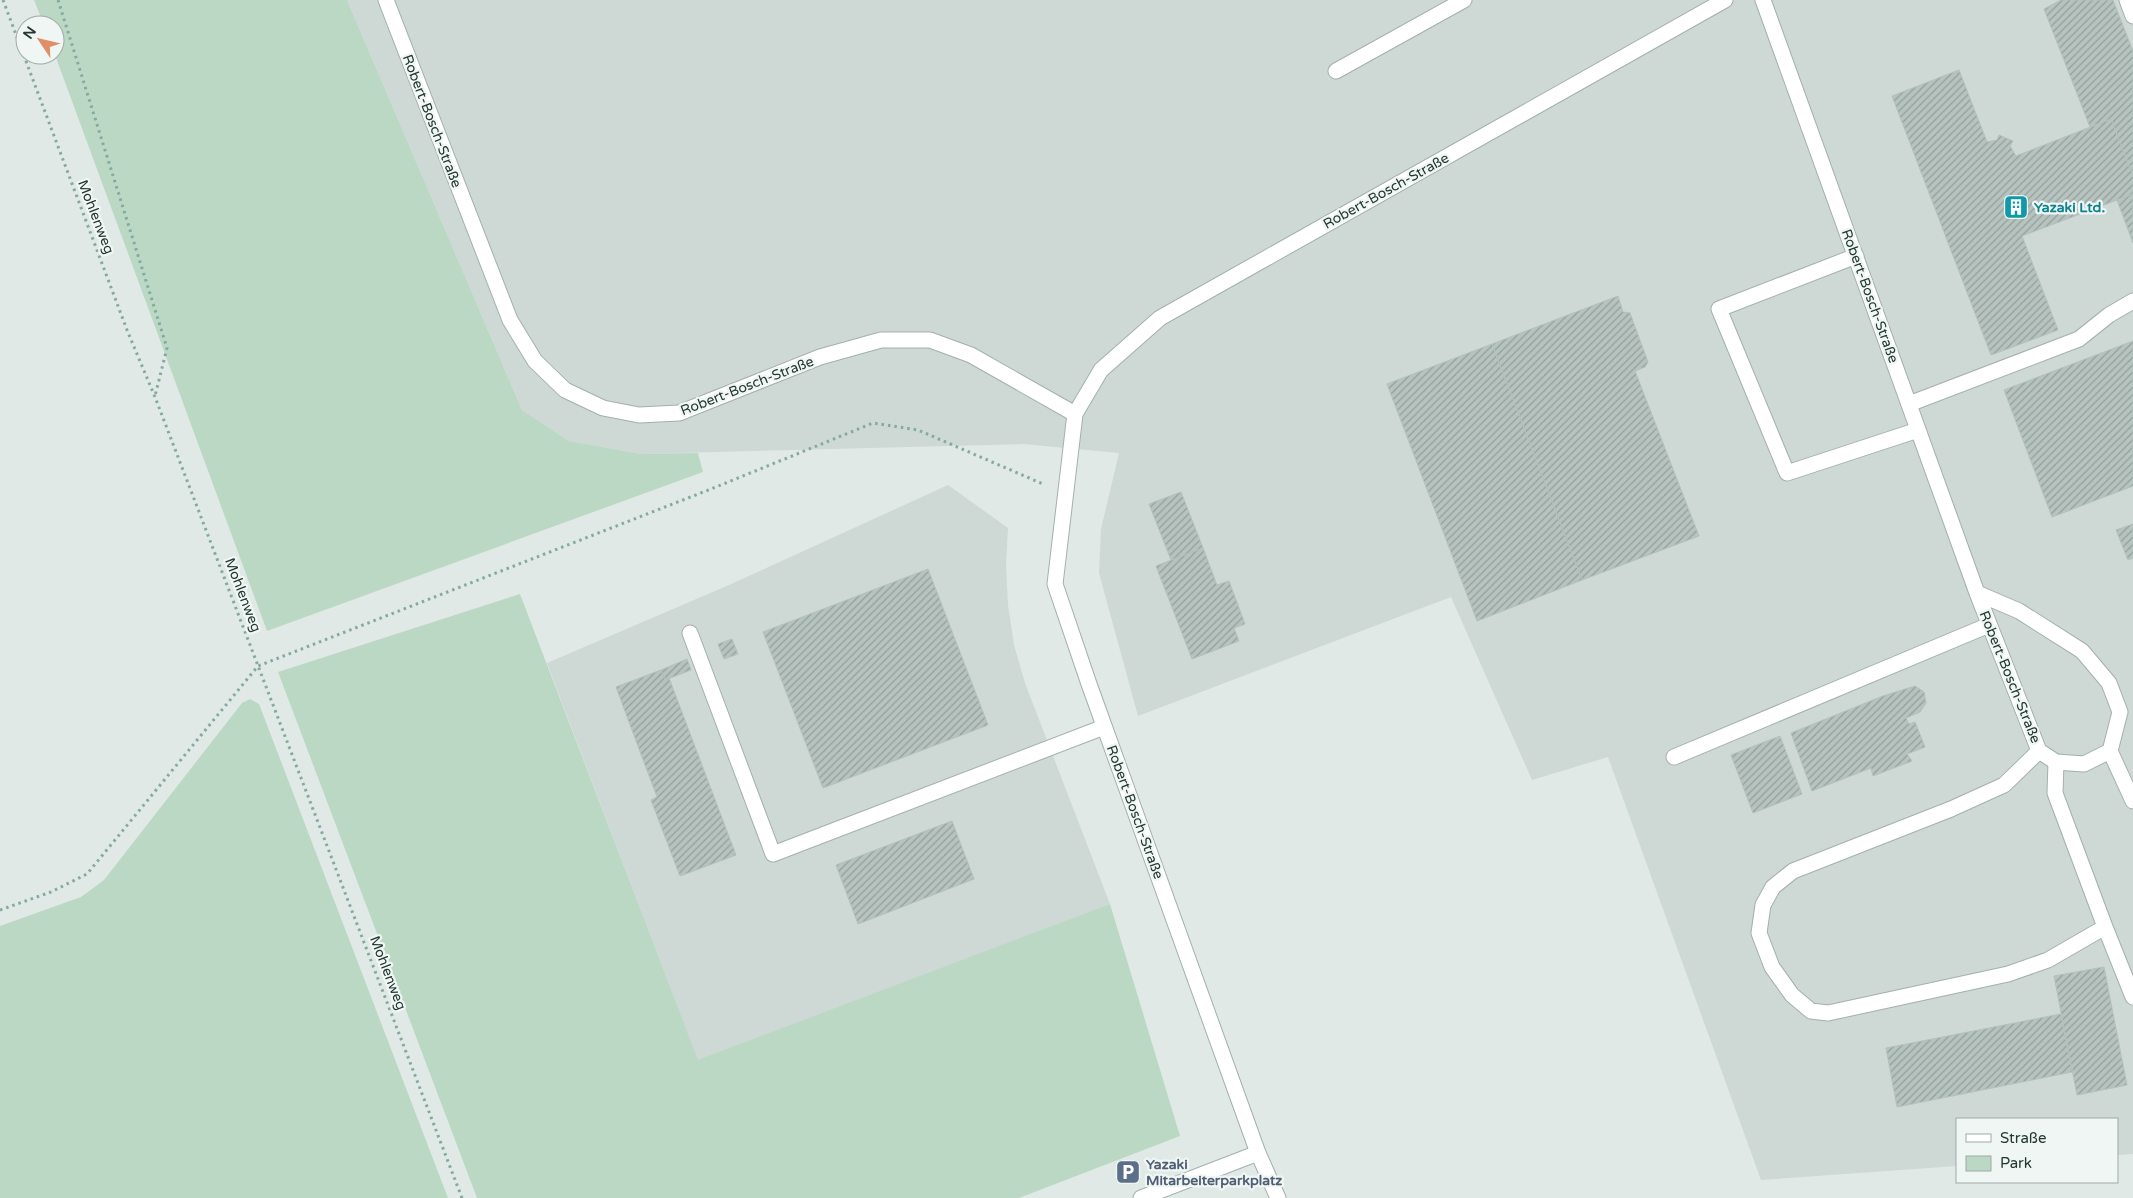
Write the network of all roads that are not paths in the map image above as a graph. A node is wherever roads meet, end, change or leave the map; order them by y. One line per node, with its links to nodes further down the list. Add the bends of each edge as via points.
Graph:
1 (386, 0): 11 (street, Robert-Bosch-Straße, via 510,320 535,361 566,390 603,408 639,414 679,413 820,357 881,340 930,340 972,355)
2 (1464, 0): 7 (street)
3 (1725, 0): 11 (street, Robert-Bosch-Straße, via 1160,318 1101,370)
4 (1763, 0): 8 (street, Robert-Bosch-Straße)
5 (2127, 0): 6 (street)
6 (2133, 16)
7 (1336, 71)
8 (1856, 256): 10 (street, Robert-Bosch-Straße); 12 (street, via 1719,309 1787,473)
9 (2133, 301): 10 (street, via 2109,315 2079,340)
10 (1909, 404): 12 (street, Robert-Bosch-Straße)
11 (1075, 414): 16 (street, Robert-Bosch-Straße, via 1055,584)
12 (1918, 430): 13 (street, Robert-Bosch-Straße)
13 (1977, 593): 14 (street, Robert-Bosch-Straße); 17 (street, Robert-Bosch-Straße, via 2019,611 2082,651 2109,683 2120,712)
14 (1989, 625): 18 (street, Robert-Bosch-Straße); 19 (street)
15 (690, 633): 16 (street, via 773,854)
16 (1104, 727): 24 (street, Robert-Bosch-Straße)
17 (2110, 750): 20 (street, Robert-Bosch-Straße, via 2084,764); 21 (street)
18 (2039, 751): 20 (street, Robert-Bosch-Straße); 22 (street, via 2004,785 1793,871 1773,887 1763,906 1759,933 1762,942 1772,967 1792,995 1811,1011 1828,1013 2008,974 2048,960)
19 (1674, 757)
20 (2056, 762): 22 (street, via 2055,793)
21 (2133, 801)
22 (2105, 927): 23 (street)
23 (2133, 997)
24 (1258, 1153): 25 (street); 26 (street, Robert-Bosch-Straße)
25 (1141, 1198)
26 (1278, 1198)

